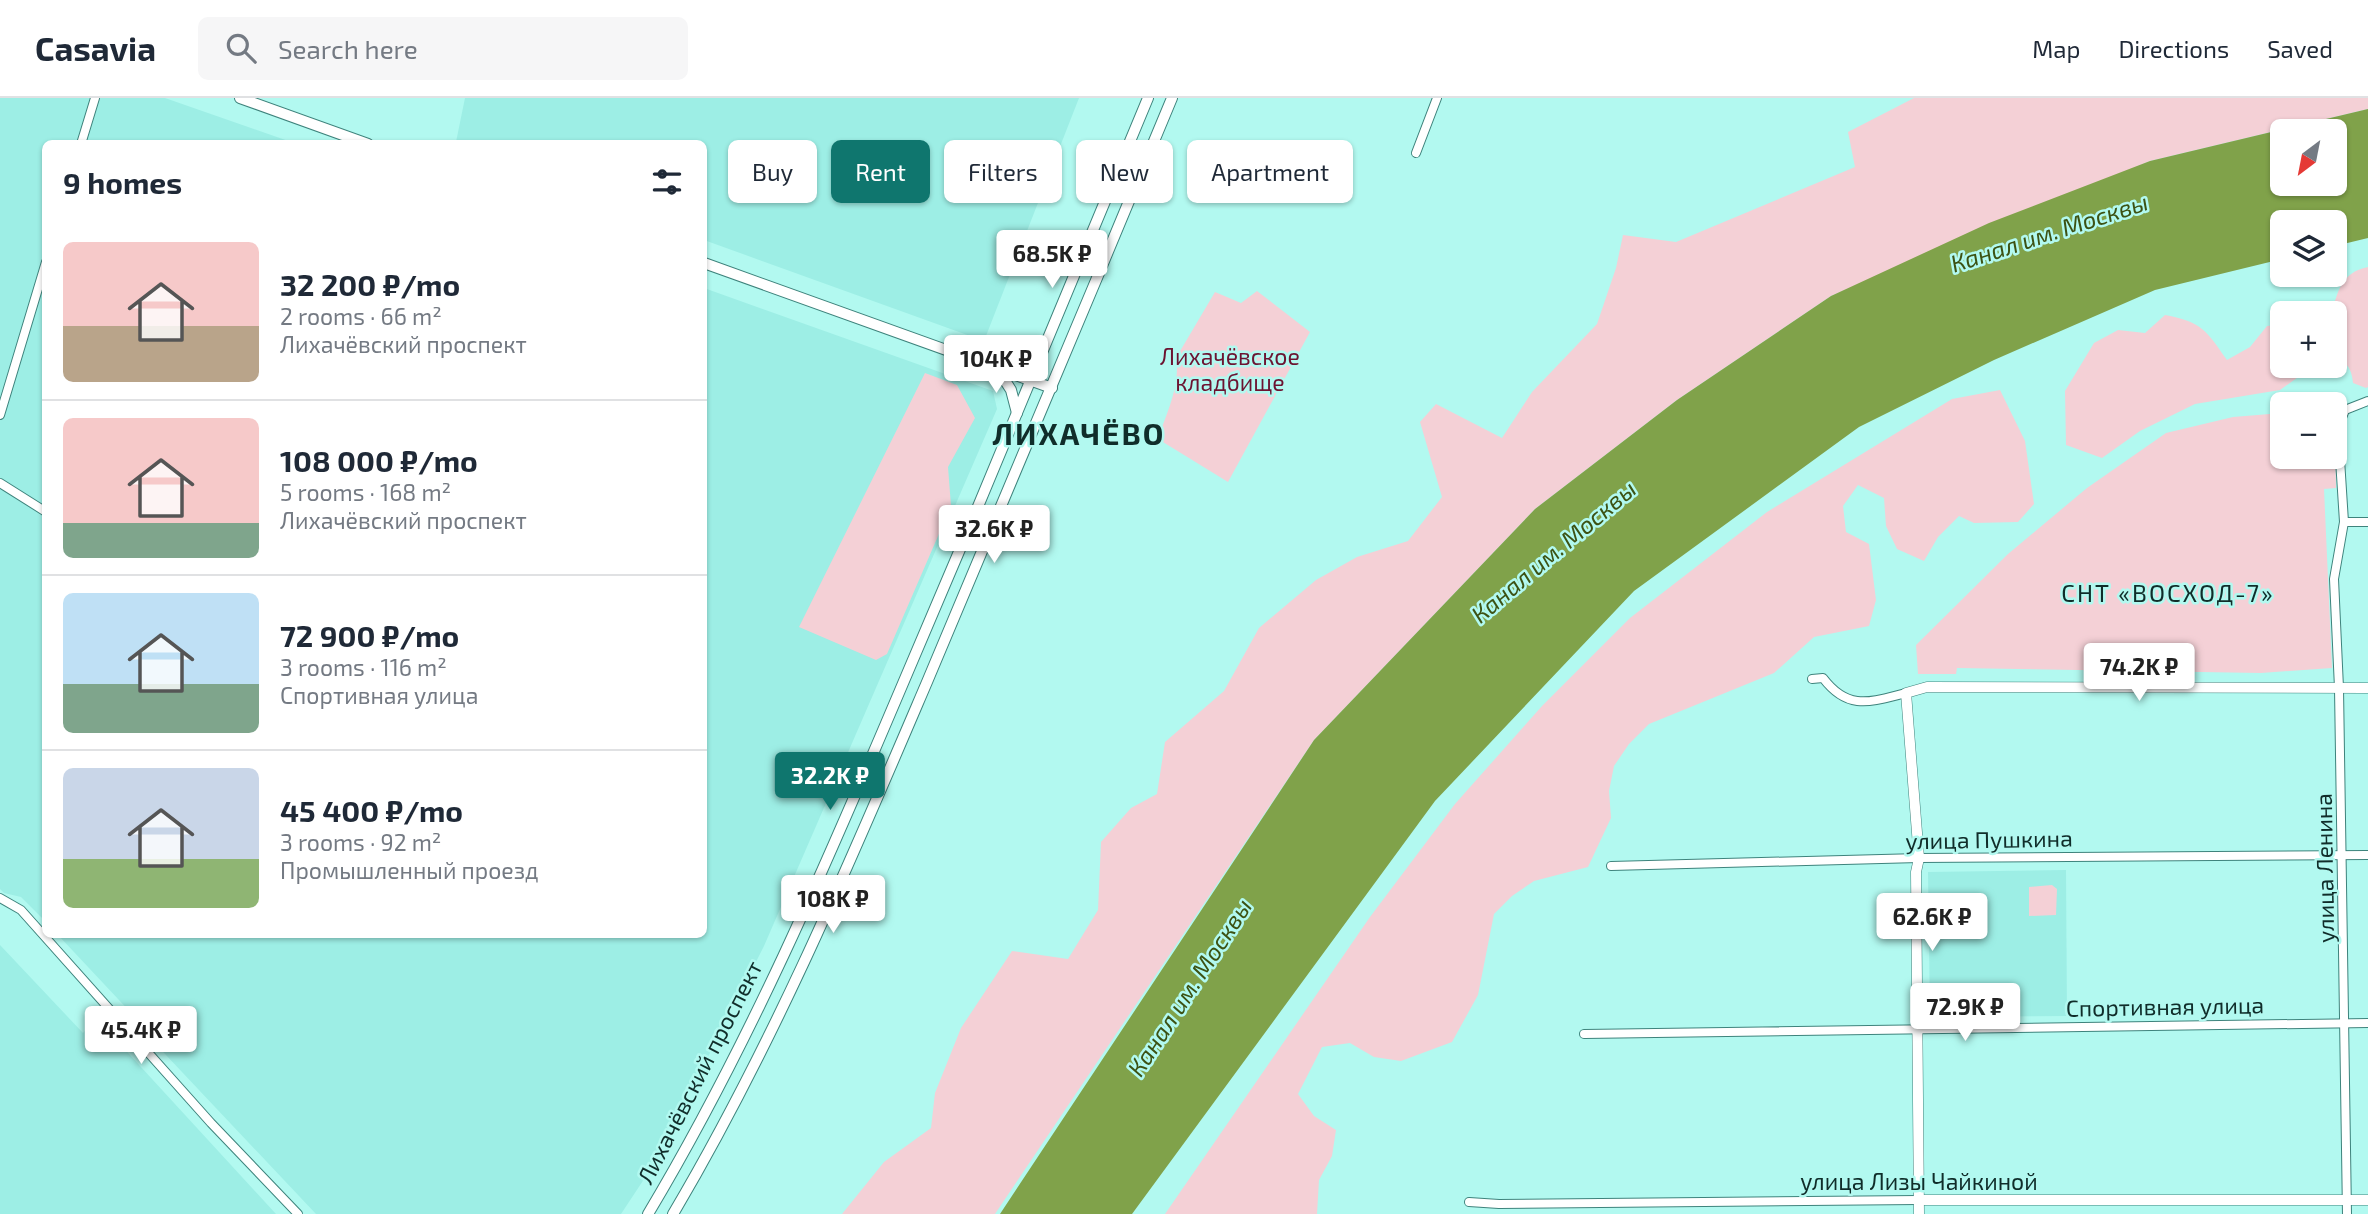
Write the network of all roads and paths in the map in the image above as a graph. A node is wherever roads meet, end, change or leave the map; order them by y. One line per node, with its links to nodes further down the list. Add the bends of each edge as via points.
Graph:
1 (95, 98): 6 (street)
2 (240, 98): 7 (main road)
3 (1148, 98): 11 (main road, Лихачёвский проспект)
4 (1172, 98): 14 (main road, Лихачёвский проспект)
5 (1437, 98): 8 (street)
6 (82, 140)
7 (357, 140)
8 (1416, 153)
9 (707, 263): 12 (main road)
10 (42, 275): 17 (street)
11 (1048, 339): 12 (main road, via 1024,363); 13 (main road, Лихачёвский проспект)
12 (997, 368): 13 (main road); 16 (main road, via 1011,390)
13 (1031, 380): 14 (main road); 16 (main road, Лихачёвский проспект)
14 (1052, 388): 43 (main road, Лихачёвский проспект, via 852,854 762,1048)
15 (2368, 401): 20 (street, улица Ленина, via 2345,410 2337,428)
16 (1017, 413): 42 (main road, Лихачёвский проспект, via 809,898 722,1081)
17 (0, 415)
18 (0, 483): 19 (street)
19 (42, 509)
20 (2344, 522): 21 (street); 23 (street, улица Ленина, via 2334,579)
21 (2368, 522)
22 (1812, 679): 25 (street, via 1823,678 1838,695 1857,703)
23 (2340, 688): 24 (street); 25 (street, via 1927,687); 26 (street, улица Ленина)
24 (2368, 688)
25 (1906, 693): 28 (street)
26 (2343, 855): 27 (street, улица Пушкина); 28 (street, улица Пушкина); 33 (street, улица Ленина)
27 (2368, 855)
28 (1919, 858): 29 (street, улица Пушкина); 35 (street)
29 (1611, 866)
30 (0, 898): 31 (street, via 21,910)
31 (42, 934)
32 (46, 938): 41 (street)
33 (2346, 1023): 34 (street, Спортивная улица); 35 (street, Спортивная улица); 38 (street, улица Ленина)
34 (2368, 1023)
35 (1917, 1029): 36 (street, Спортивная улица); 37 (street)
36 (1584, 1034)
37 (1919, 1200): 38 (street, улица Лизы Чайкиной); 40 (street, улица Лизы Чайкиной); 44 (street)
38 (2347, 1200): 39 (street, улица Лизы Чайкиной); 45 (street, улица Ленина)
39 (2368, 1200)
40 (1469, 1202)
41 (298, 1214)
42 (648, 1214)
43 (673, 1214)
44 (1919, 1214)
45 (2347, 1214)

